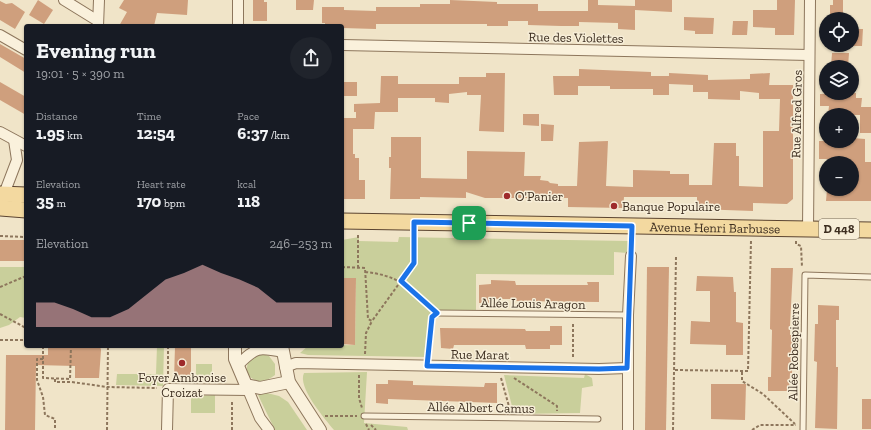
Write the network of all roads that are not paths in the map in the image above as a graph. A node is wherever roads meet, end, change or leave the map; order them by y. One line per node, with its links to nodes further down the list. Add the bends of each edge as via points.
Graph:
1 (64, 0): 5 (street)
2 (99, 0): 5 (street)
3 (238, 0): 6 (street)
4 (810, 0): 10 (street, Rue Alfred Gros)
5 (98, 23)
6 (238, 24)
7 (0, 35): 9 (street)
8 (344, 45): 10 (street, Rue des Violettes)
9 (24, 49)
10 (809, 55): 20 (street, Rue Alfred Gros)
11 (0, 132): 12 (street)
12 (14, 140): 13 (street); 14 (street, via 17,160)
13 (24, 145)
14 (2, 194): 15 (main road)
15 (24, 195)
16 (0, 208): 17 (main road)
17 (24, 210)
18 (344, 221): 19 (main road, Avenue Henri Barbusse / D 448)
19 (632, 226): 20 (main road, Avenue Henri Barbusse / D 448); 22 (lane)
20 (802, 229): 21 (main road, Avenue Henri Barbusse / D 448)
21 (871, 230)
22 (631, 256): 25 (street)
23 (871, 277): 35 (lane, Allée Robespierre, via 805,275)
24 (437, 313): 25 (lane, Allée Louis Aragon)
25 (628, 315): 30 (street)
26 (235, 348): 28 (street)
27 (282, 349): 28 (street, via 265,348 252,351); 29 (street)
28 (238, 365): 32 (street)
29 (285, 367): 30 (street, Rue Marat, via 296,363); 31 (street)
30 (627, 368): 39 (street)
31 (289, 382): 32 (street); 38 (street)
32 (247, 388): 36 (street, via 168,388); 37 (street, via 260,418)
33 (364, 416): 34 (lane, Allée Albert Camus)
34 (598, 419)
35 (803, 428)
36 (167, 430)
37 (269, 430)
38 (320, 430)
39 (628, 430)

